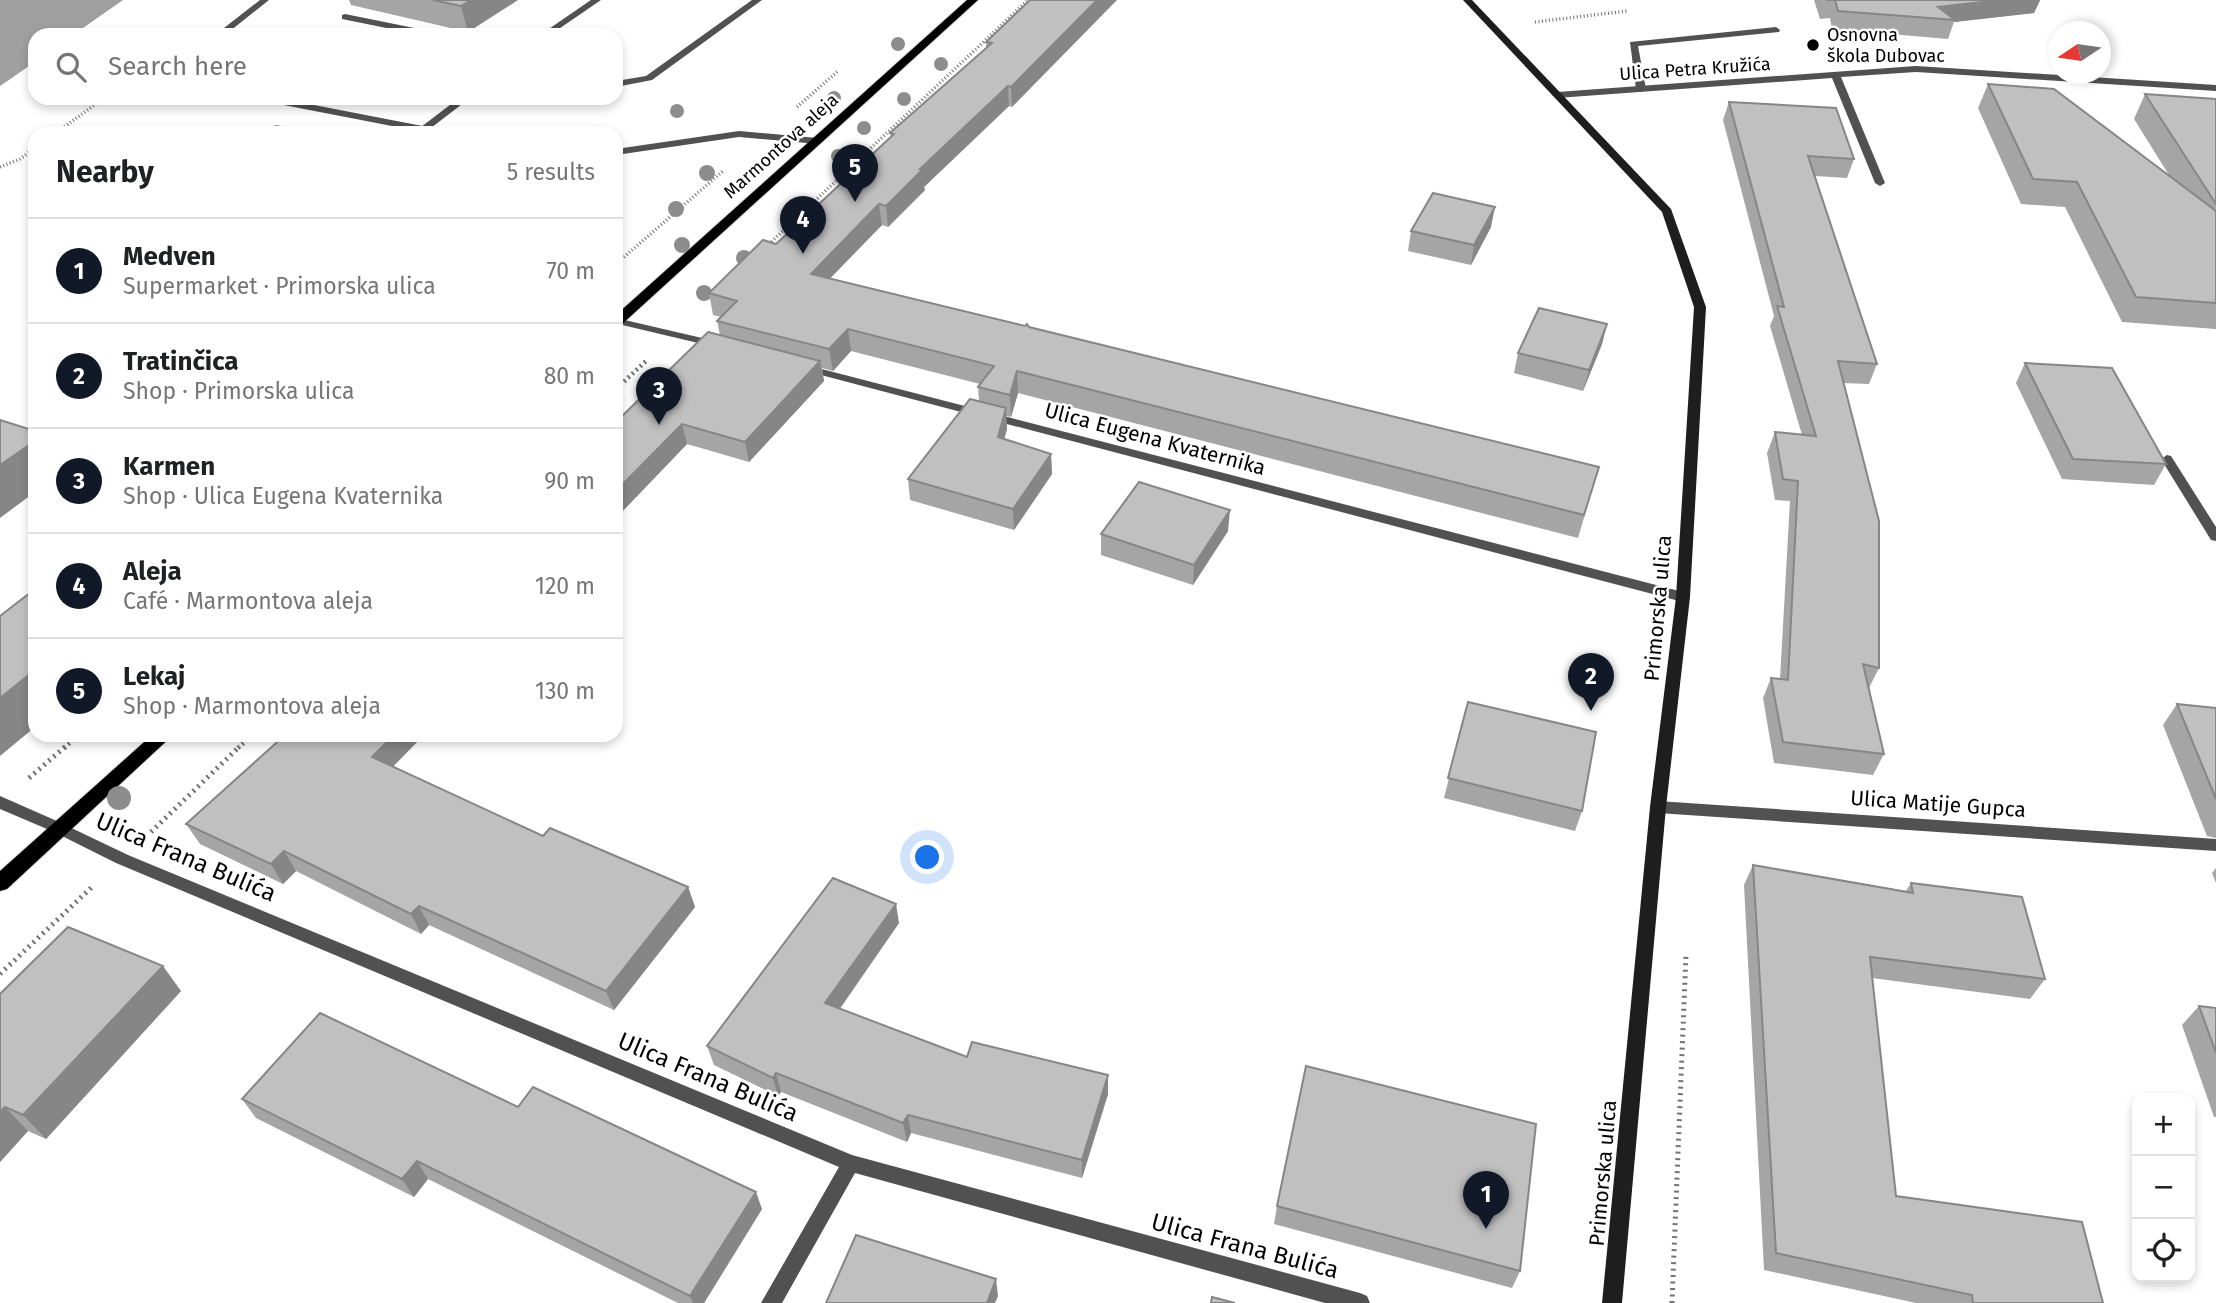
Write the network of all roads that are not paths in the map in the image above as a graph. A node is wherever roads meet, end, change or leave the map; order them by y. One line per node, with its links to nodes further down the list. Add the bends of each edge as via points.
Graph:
1 (265, 0): 7 (street)
2 (597, 0): 9 (street)
3 (758, 0): 12 (street, via 649,78)
4 (973, 0): 20 (main road, Marmontova aleja)
5 (1467, 0): 15 (main road, Primorska ulica)
6 (345, 17): 8 (street)
7 (228, 28)
8 (399, 28)
9 (555, 28)
10 (1776, 30): 14 (street, via 1633,44)
11 (1835, 75): 13 (street, Ulica Petra Kružića, via 1916,69); 14 (street, Ulica Petra Kružića); 22 (street)
12 (623, 83)
13 (2216, 88)
14 (1641, 89): 15 (street, Ulica Petra Kružića)
15 (1557, 95): 29 (main road, Primorska ulica, via 1667,211 1700,307)
16 (299, 105): 18 (street)
17 (456, 105): 19 (street)
18 (408, 126)
19 (428, 126)
20 (818, 141): 21 (street, via 738,134); 23 (main road, Marmontova aleja)
21 (623, 151)
22 (1880, 183)
23 (623, 316)
24 (623, 322): 25 (street)
25 (728, 348)
26 (796, 365): 29 (street, Ulica Eugena Kvaternika)
27 (2166, 459): 28 (street)
28 (2216, 537)
29 (1683, 597): 32 (main road, Primorska ulica)
30 (156, 742): 33 (main road)
31 (1, 802): 33 (street, Ulica Frana Bulića)
32 (1658, 807): 34 (street, Ulica Matije Gupca); 39 (main road, Primorska ulica)
33 (61, 829): 35 (main road); 36 (street, Ulica Frana Bulića, via 122,859)
34 (2216, 845)
35 (0, 883)
36 (850, 1163): 37 (street); 38 (street, Ulica Frana Bulića)
37 (771, 1303)
38 (1360, 1303)
39 (1612, 1303)

